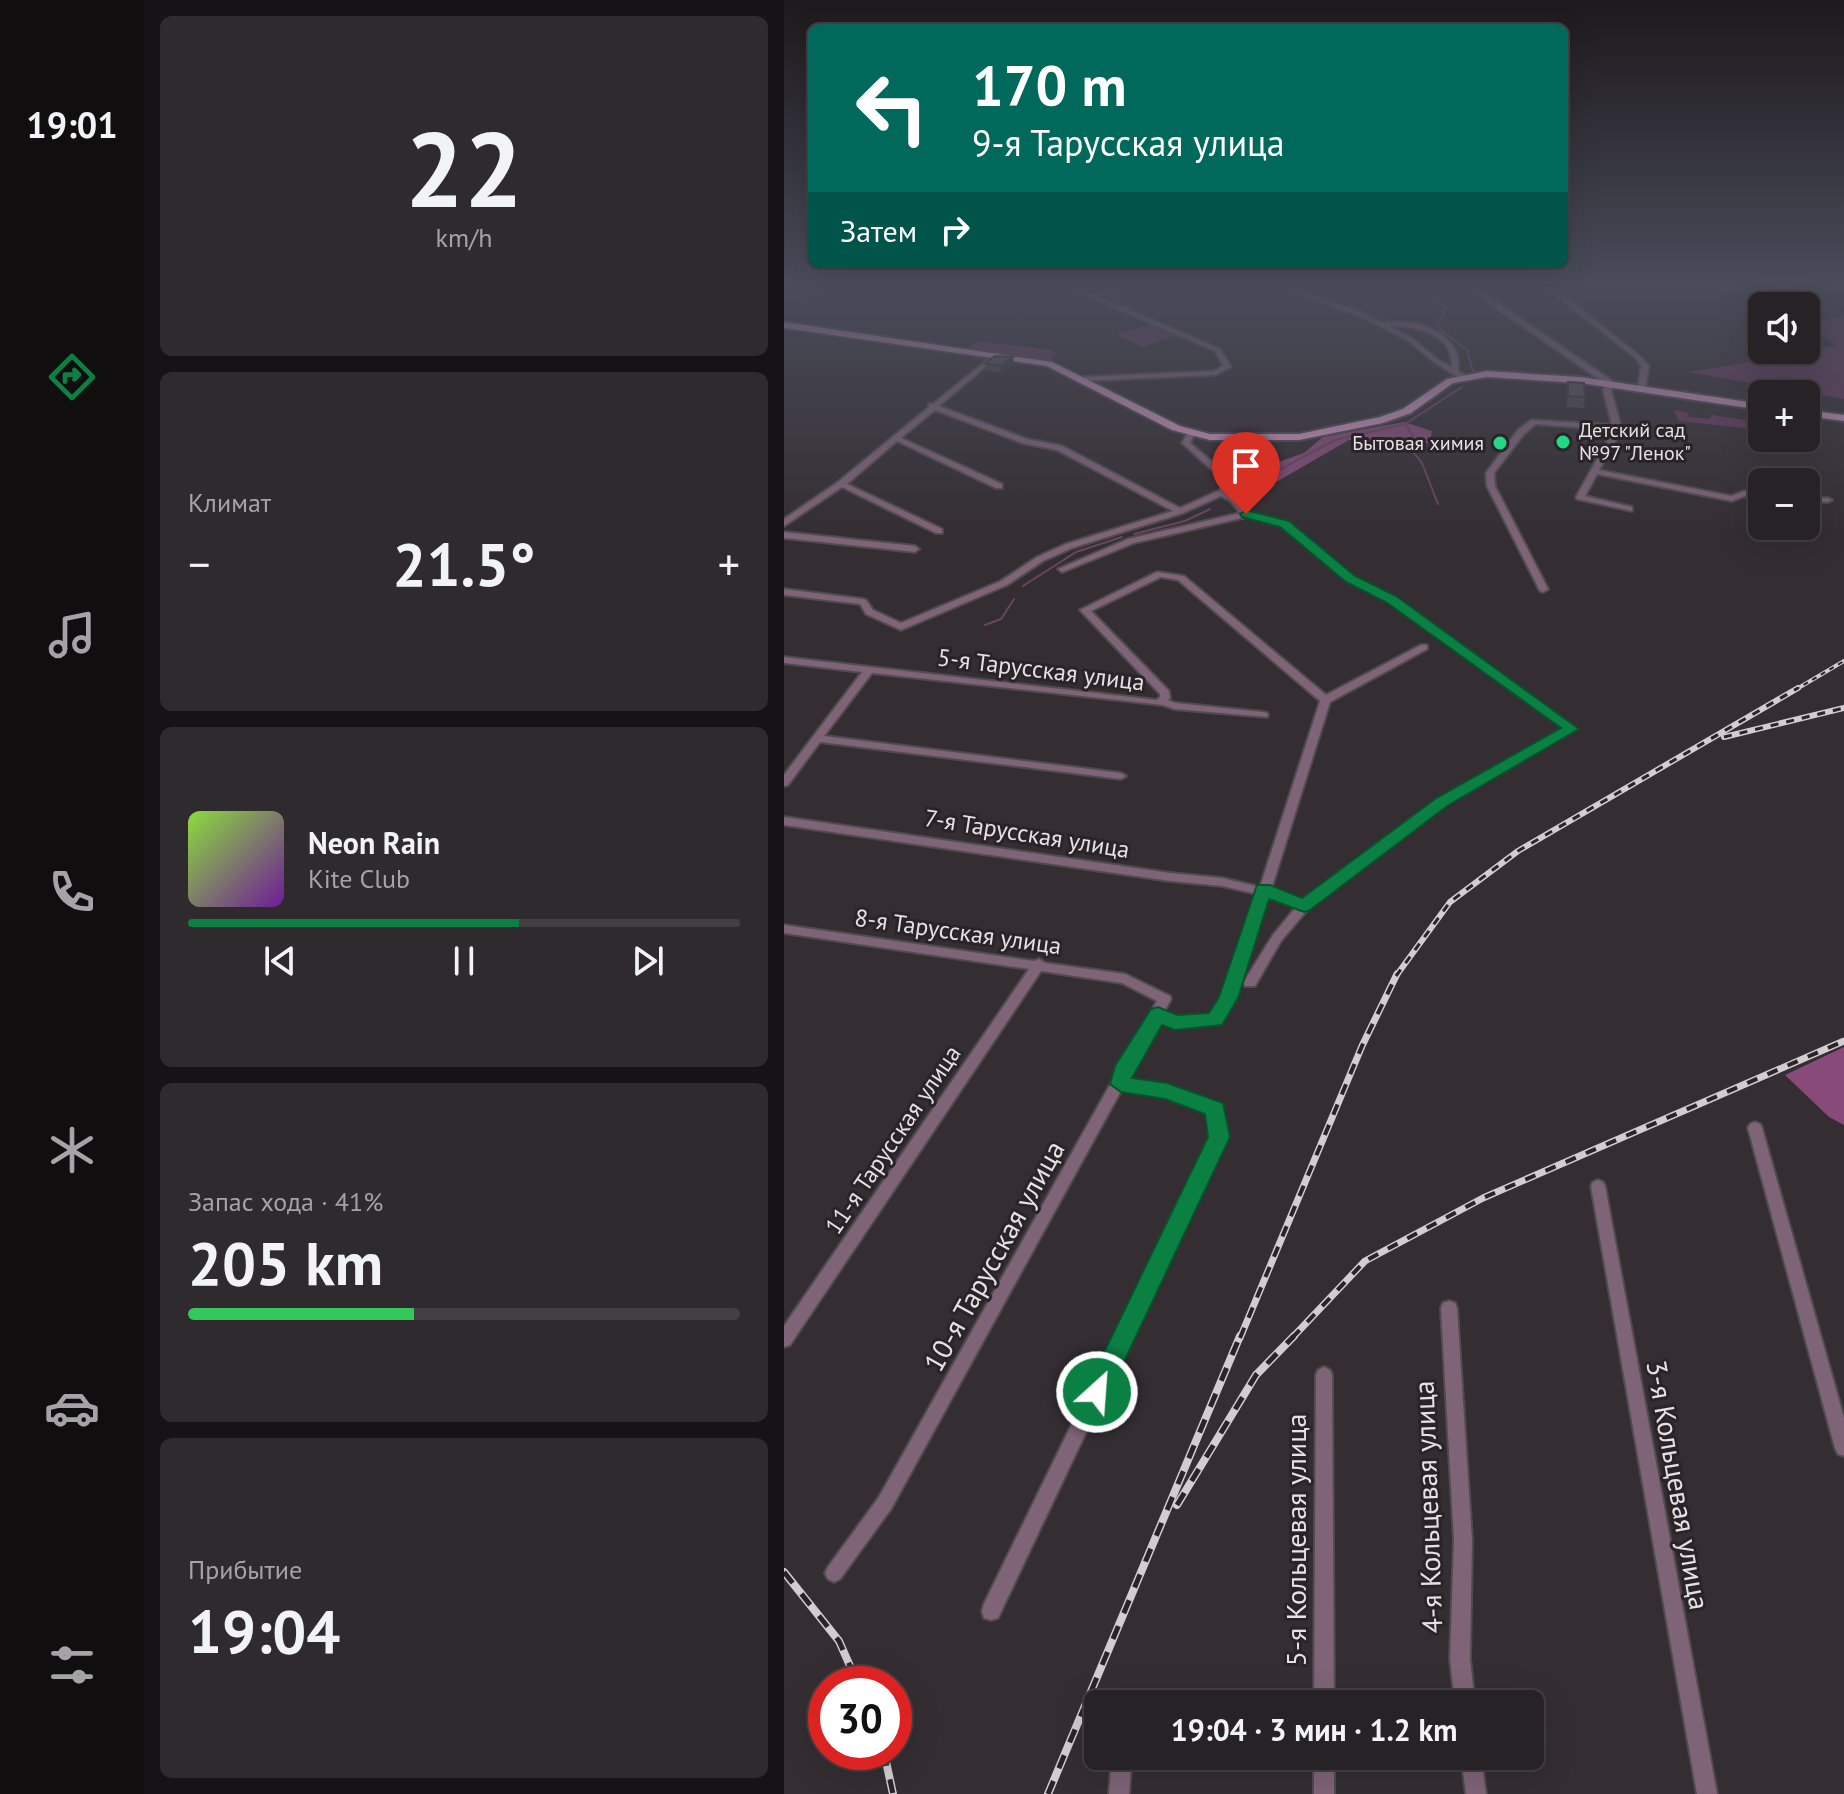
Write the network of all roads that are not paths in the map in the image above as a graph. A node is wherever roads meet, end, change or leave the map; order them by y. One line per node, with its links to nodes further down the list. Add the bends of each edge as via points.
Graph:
1 (981, 367): 13 (street)
2 (1055, 367): 9 (main road)
3 (1227, 367): 9 (street, via 1215,373)
4 (1447, 367): 8 (street)
5 (1459, 367): 8 (street)
6 (1586, 367): 10 (street)
7 (1645, 367): 11 (street)
8 (1460, 374): 10 (main road); 17 (main road, via 1399,416 1353,427 1290,437)
9 (1084, 379): 17 (main road)
10 (1611, 384): 11 (main road); 16 (street, via 1608,404)
11 (1642, 389): 12 (main road)
12 (1748, 405)
13 (932, 406): 18 (street); 27 (street, via 1025,441 1059,448)
14 (1820, 415): 15 (main road)
15 (1844, 418)
16 (1615, 428): 19 (street); 36 (street, via 1534,422 1490,473 1491,486)
17 (1191, 434): 22 (street, via 1186,443 1227,479 1229,486)
18 (896, 438): 20 (street); 21 (street)
19 (1593, 471): 23 (street, via 1732,499); 26 (street, via 1580,497)
20 (841, 484): 29 (street); 31 (street)
21 (999, 486)
22 (1221, 493): 27 (street); 28 (street)
23 (1748, 493)
24 (1820, 500): 25 (street)
25 (1828, 500)
26 (1629, 509)
27 (1180, 511): 30 (street)
28 (1246, 514): 33 (street); 49 (street, via 1284,524 1350,579 1391,599 1571,729 1441,802)
29 (784, 523)
30 (1123, 530): 33 (street); 37 (street, via 1040,559 1004,583 901,627 869,612 863,602)
31 (939, 531)
32 (784, 535): 34 (street)
33 (1131, 541): 35 (street)
34 (915, 549)
35 (1062, 569)
36 (1543, 589)
37 (784, 592)
38 (1424, 647): 41 (street)
39 (784, 660): 40 (street, 5-я Тарусская улица)
40 (869, 670): 42 (street, 5-я Тарусская улица); 44 (street)
41 (1325, 700): 42 (street, 5-я Тарусская улица, via 1181,578 1160,574 1085,610 1165,693); 48 (street)
42 (1161, 701): 43 (street)
43 (1263, 715)
44 (819, 739): 45 (street); 46 (street)
45 (1121, 776)
46 (784, 783)
47 (784, 821): 48 (street, 7-я Тарусская улица)
48 (1263, 890): 49 (street, 7-я Тарусская улица); 53 (street, via 1228,998 1215,1020 1175,1022)
49 (1304, 906): 52 (street)
50 (784, 929): 51 (street, 8-я Тарусская улица)
51 (1039, 964): 53 (street, 8-я Тарусская улица, via 1125,979 1165,999); 58 (street, 11-я Тарусская улица)
52 (1250, 983)
53 (1158, 1015): 54 (street, 10-я Тарусская улица)
54 (1121, 1084): 61 (street, 10-я Тарусская улица, via 885,1503); 62 (street, via 1167,1091 1215,1109 1219,1137)
55 (1755, 1128): 60 (street)
56 (1598, 1186): 71 (street, 3-я Кольцевая улица)
57 (1449, 1308): 64 (street, 4-я Кольцевая улица, via 1463,1540)
58 (784, 1340)
59 (1324, 1375): 63 (street, 5-я Кольцевая улица)
60 (1844, 1448)
61 (834, 1573)
62 (991, 1611)
63 (1324, 1690)
64 (1463, 1690)
65 (1121, 1770): 68 (street)
66 (1324, 1770): 69 (street)
67 (1473, 1770): 70 (street)
68 (1119, 1794)
69 (1324, 1794)
70 (1476, 1794)
71 (1707, 1794)

